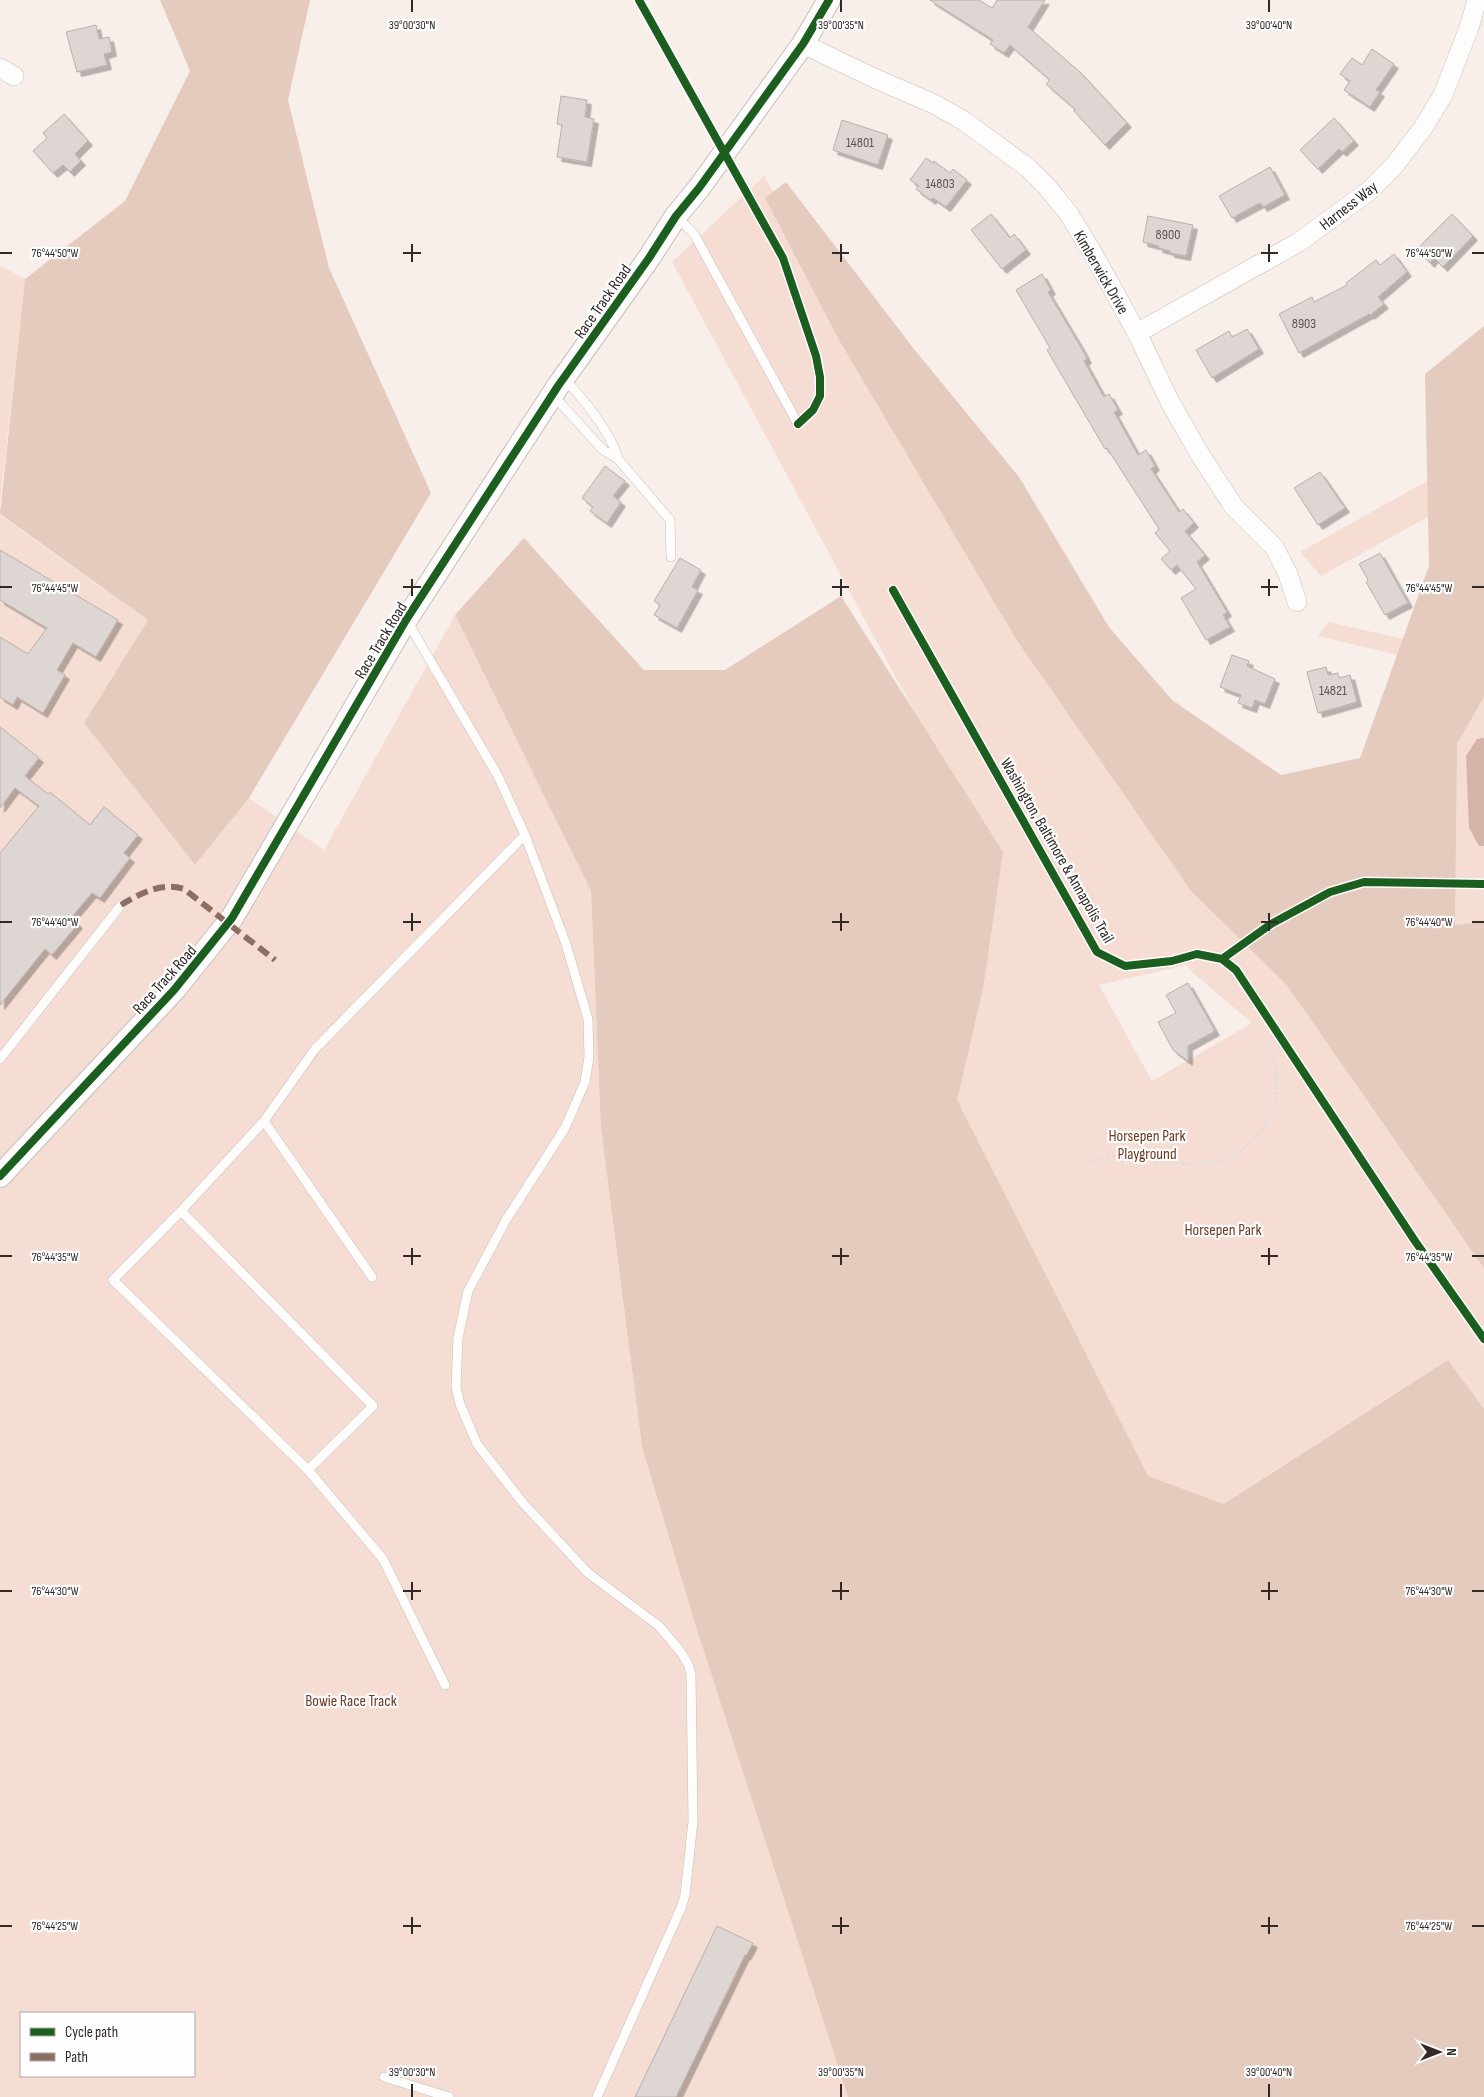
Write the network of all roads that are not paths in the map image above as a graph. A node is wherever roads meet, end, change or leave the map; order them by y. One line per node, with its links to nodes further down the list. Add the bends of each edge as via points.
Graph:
1 (829, 0): 3 (street, Race Track Road)
2 (1477, 0): 5 (street, Harness Way, via 1443,95 1394,166 1369,191 1299,242)
3 (803, 44): 4 (street, Race Track Road); 5 (street, Kimberwick Drive, via 934,104 964,121 1027,167 1069,214)
4 (676, 216): 6 (street, Race Track Road); 7 (lane, via 694,234)
5 (1137, 333): 10 (street, Kimberwick Drive, via 1170,402 1234,507 1274,547 1288,574)
6 (558, 387): 8 (lane, via 604,450); 8 (lane, via 582,397 597,415); 11 (street, Race Track Road)
7 (798, 424)
8 (618, 459): 9 (lane, via 670,520)
9 (671, 557)
10 (1296, 602)
11 (406, 620): 12 (lane, via 498,776); 16 (street, Race Track Road, via 232,918 174,990)
12 (525, 835): 15 (lane, via 315,1049); 23 (lane, via 583,999 588,1019 589,1057 585,1082 564,1128 506,1220 468,1291 458,1338 456,1387 477,1444 504,1480 588,1573 659,1626 680,1651 691,1674 693,1821 685,1895)
13 (121, 905): 14 (lane)
14 (0, 1059)
15 (264, 1122): 17 (lane); 18 (lane)
16 (0, 1176)
17 (181, 1211): 19 (lane, via 372,1406); 19 (lane, via 113,1280)
18 (372, 1277)
19 (308, 1470): 20 (lane, via 383,1559)
20 (445, 1685)
21 (384, 2078): 22 (lane)
22 (449, 2097)
23 (597, 2097)

